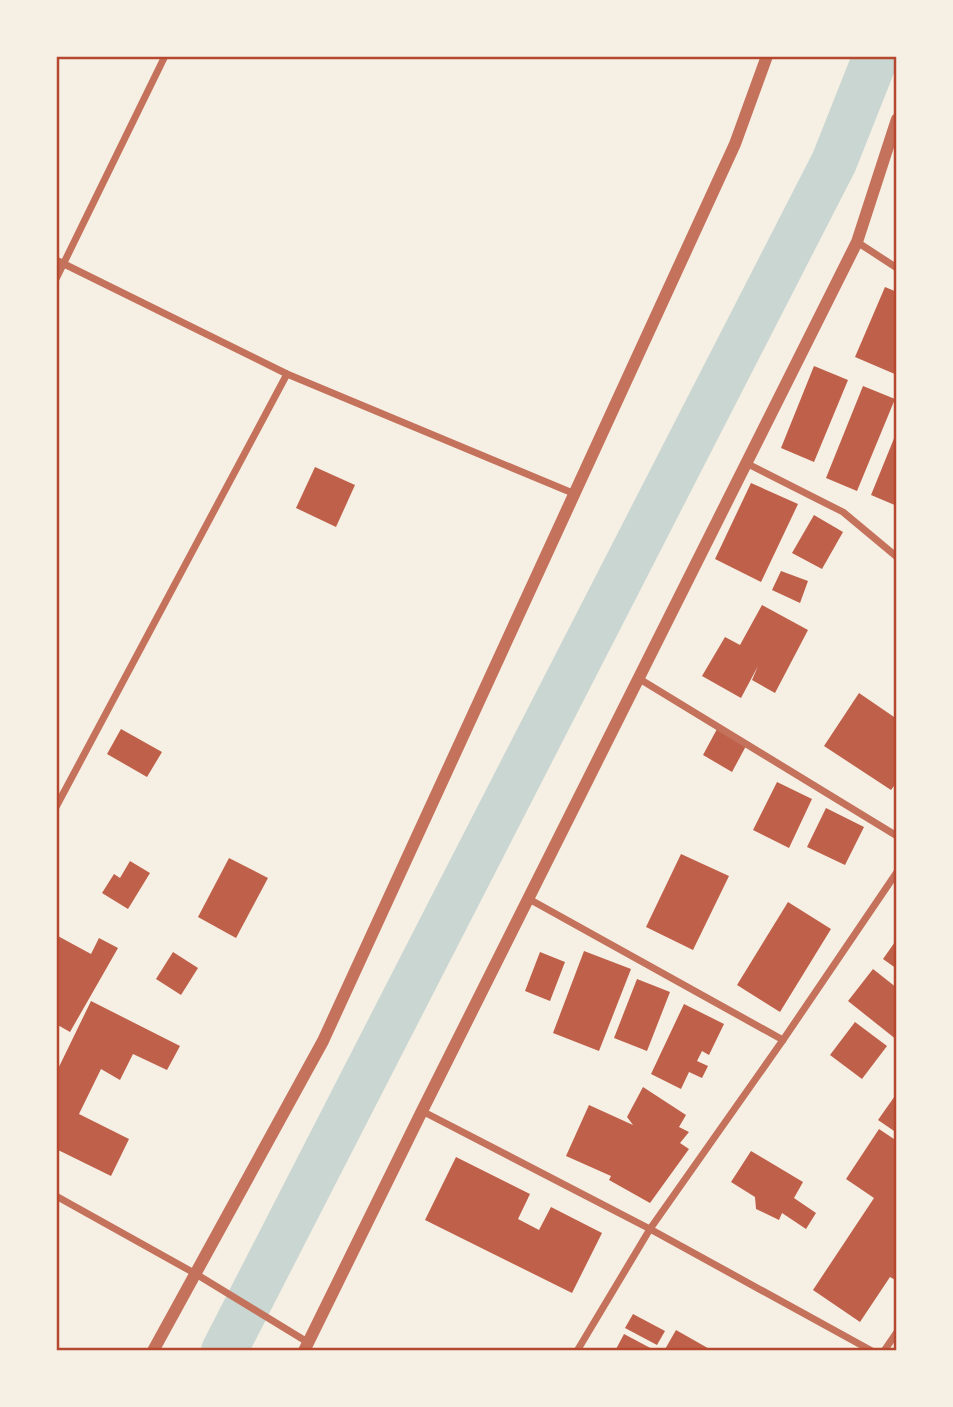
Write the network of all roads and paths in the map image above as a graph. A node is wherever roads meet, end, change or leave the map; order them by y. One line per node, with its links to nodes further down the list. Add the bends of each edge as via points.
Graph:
1 (165, 56): 5 (street)
2 (767, 56): 10 (street, via 735,144)
3 (897, 119): 4 (street)
4 (857, 242): 6 (street); 9 (street)
5 (60, 261): 7 (street); 8 (street)
6 (897, 268)
7 (56, 279)
8 (287, 373): 10 (street); 13 (street)
9 (746, 462): 11 (street, via 843,512); 12 (street)
10 (575, 495): 21 (street, via 323,1041)
11 (897, 557)
12 (638, 678): 14 (street); 16 (street)
13 (56, 807)
14 (897, 835)
15 (897, 872): 17 (street)
16 (528, 899): 17 (street); 18 (street)
17 (783, 1040): 20 (street)
18 (422, 1111): 20 (street); 23 (street)
19 (56, 1196): 21 (street)
20 (649, 1229): 25 (street); 26 (street)
21 (196, 1274): 23 (street, via 292,1333); 24 (street)
22 (897, 1332): 27 (street)
23 (307, 1348)
24 (153, 1351)
25 (578, 1351)
26 (872, 1351)
27 (884, 1351)

